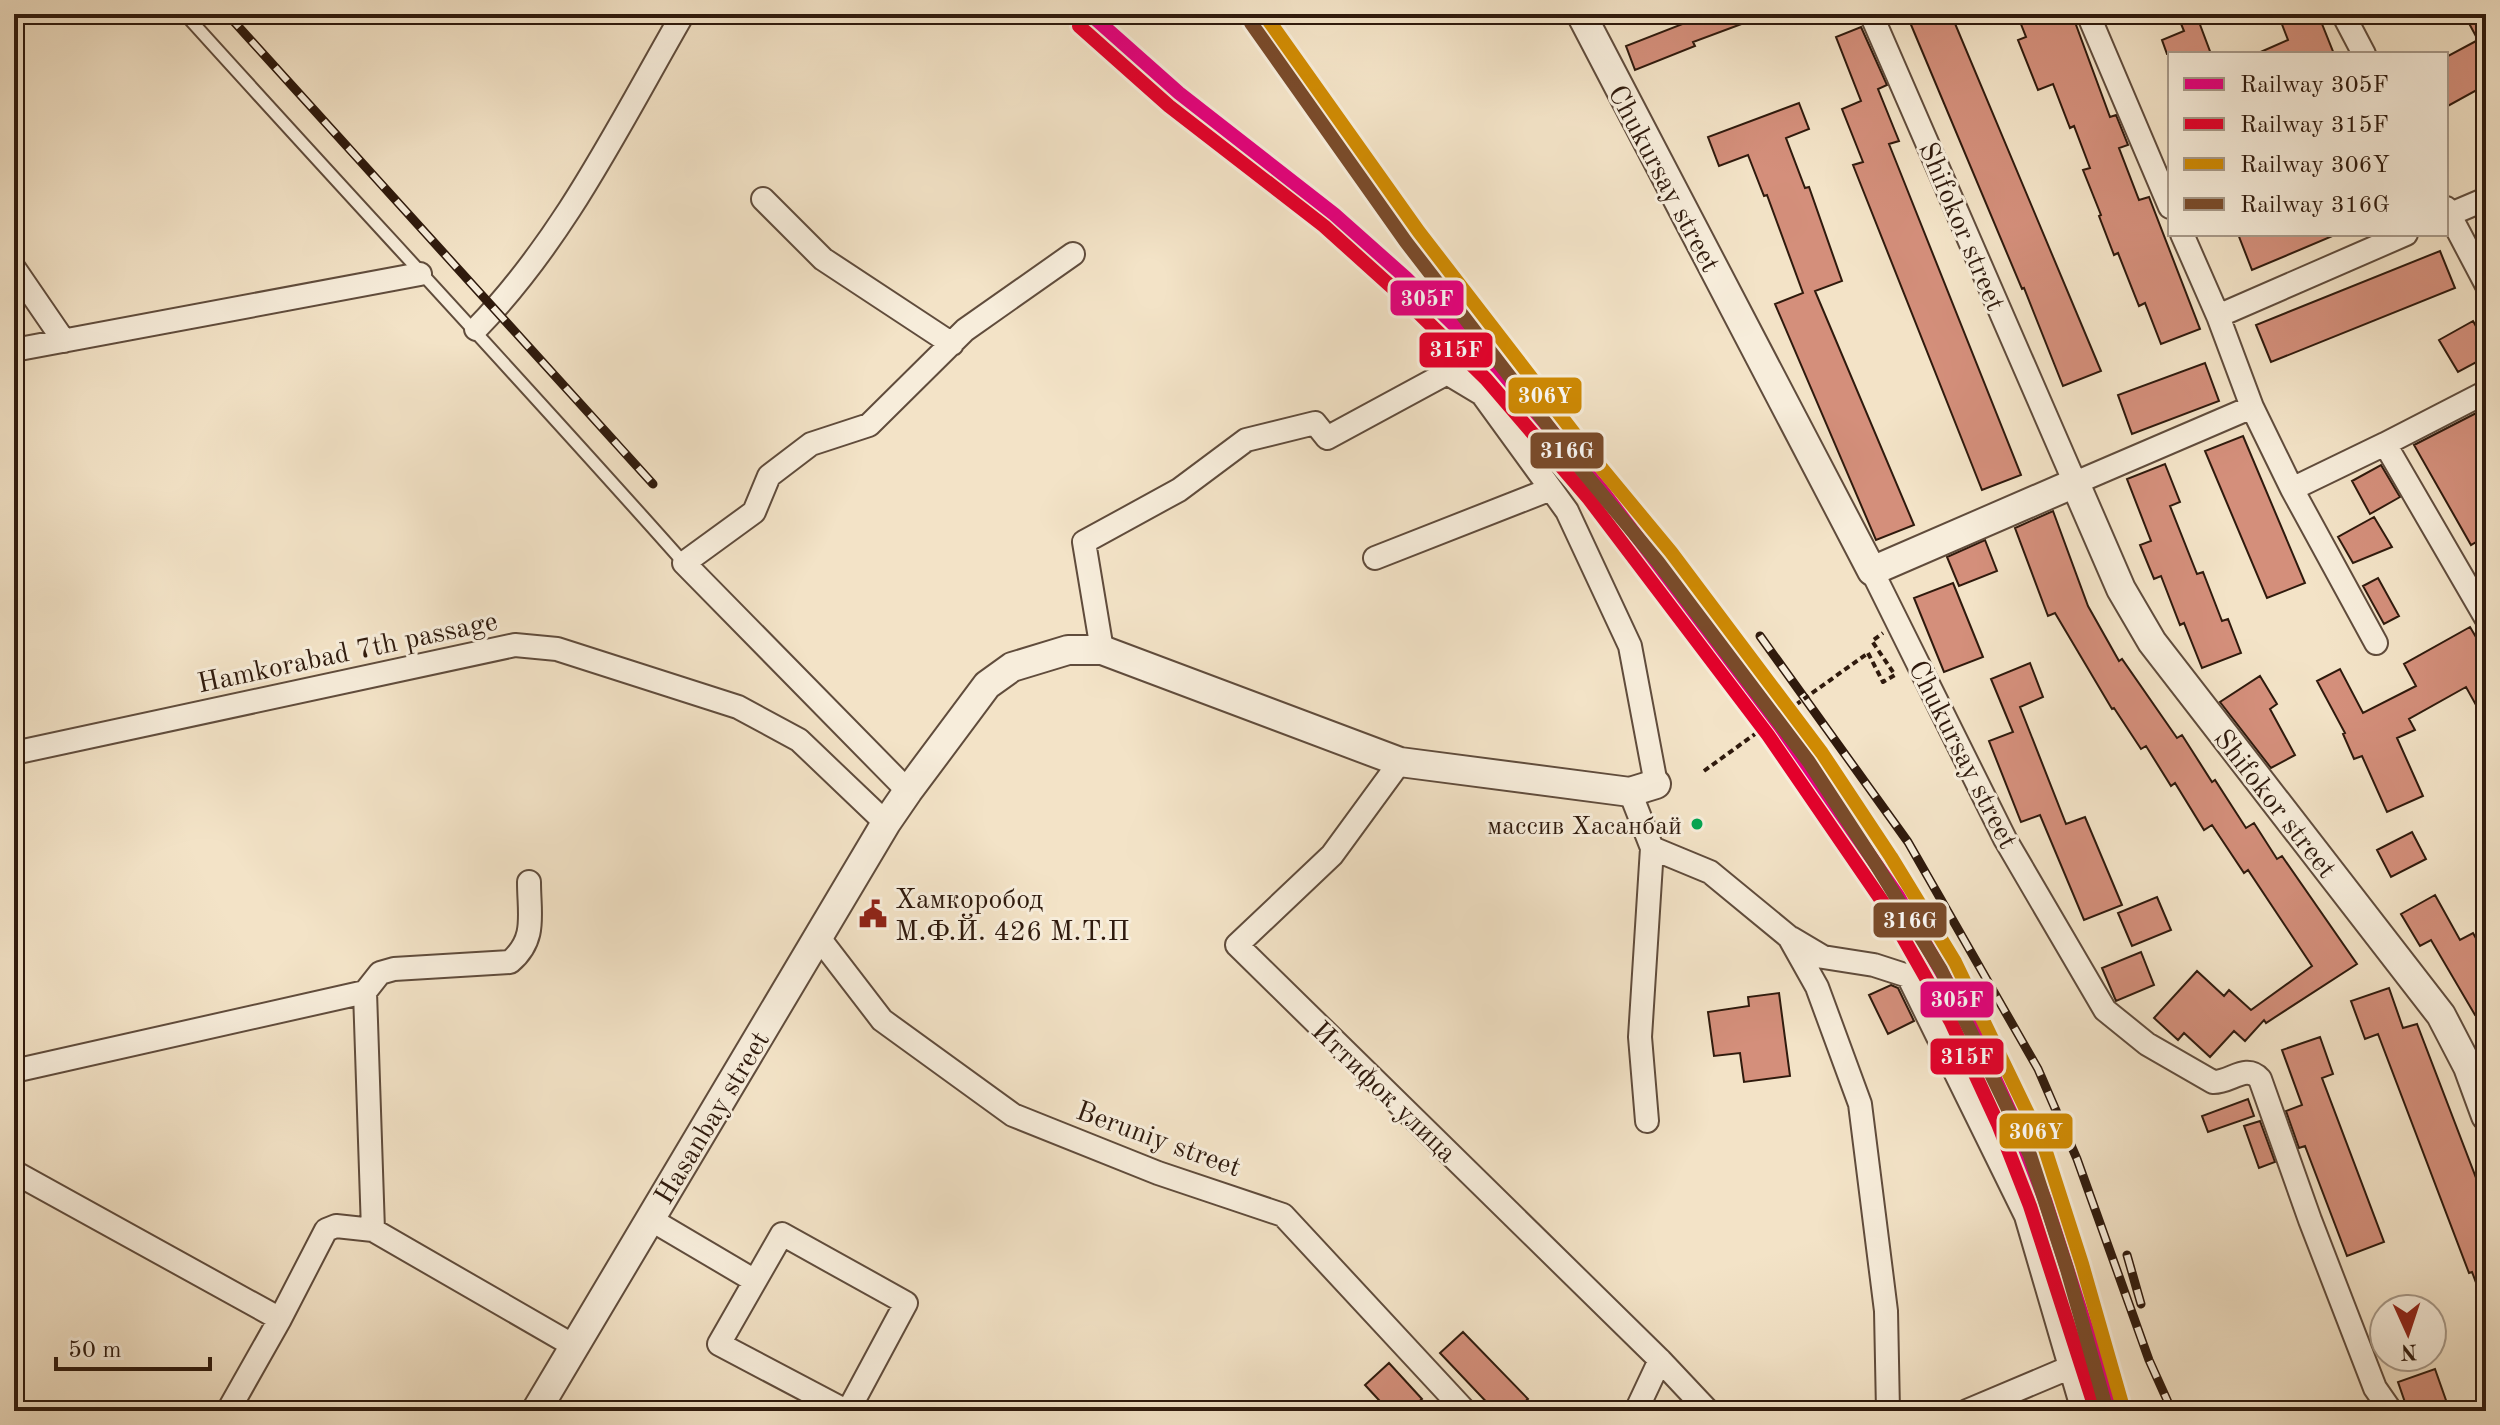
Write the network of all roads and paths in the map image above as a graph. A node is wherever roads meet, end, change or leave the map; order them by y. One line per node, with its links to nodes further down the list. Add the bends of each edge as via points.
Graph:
1 (185, 14): 18 (lane)
2 (683, 14): 21 (street, via 553,238)
3 (1581, 14): 33 (street, Chukursay street)
4 (1871, 14): 28 (street, Shifokor street)
5 (2088, 14): 8 (street)
6 (2343, 14): 7 (street)
7 (2363, 52)
8 (2162, 168): 9 (street)
9 (2168, 197)
10 (763, 199): 23 (street, via 823,259)
11 (2486, 199): 12 (street)
12 (2448, 213)
13 (2448, 215): 19 (street)
14 (2183, 236): 20 (street)
15 (2401, 236): 20 (street)
16 (1073, 254): 23 (street)
17 (14, 268): 22 (street)
18 (420, 274): 21 (lane); 22 (street)
19 (2486, 284)
20 (2218, 316): 26 (street)
21 (476, 329): 32 (lane)
22 (64, 341): 24 (street)
23 (952, 344): 32 (street, via 869,425 811,444 769,476 754,512)
24 (14, 350)
25 (2486, 392): 27 (street)
26 (2252, 407): 28 (street); 30 (street)
27 (2385, 444): 30 (street); 34 (street)
28 (2075, 483): 33 (street); 50 (street, Shifokor street, via 2121,589 2152,642 2441,1015)
29 (1551, 489): 31 (street); 37 (street, via 1482,394 1447,373 1327,438 1315,423 1246,440 1179,490 1084,542); 41 (street, via 1567,511 1630,646)
30 (2292, 489): 36 (street)
31 (1375, 558)
32 (684, 563): 42 (street)
33 (1872, 571): 69 (street, Chukursay street, via 2005,839 2105,1010 2147,1044 2213,1082 2247,1072 2260,1079 2375,1388)
34 (2486, 618)
35 (1872, 641): 40 (path, bridge, via 1895,675 1883,682 1868,653)
36 (2376, 643)
37 (1102, 650): 39 (street); 42 (street, via 1038,657 987,685)
38 (14, 753): 43 (street, Hamkorabad 7th passage, via 515,645 557,649 738,707 799,740)
39 (1400, 762): 41 (street); 58 (street, Иттифок улица, via 1332,855 1237,945)
40 (1704, 771)
41 (1643, 788): 44 (street)
42 (908, 791): 43 (street)
43 (886, 823): 47 (street, Hasanbay street)
44 (1652, 848): 46 (street, via 1710,872); 51 (street, via 1640,1037)
45 (529, 882): 48 (street, via 529,940 510,962 394,969 380,973)
46 (1789, 937): 59 (street, via 1823,957 1908,976 2026,1216); 66 (street, via 1817,987 1860,1104 1886,1311)
47 (819, 938): 53 (street, Hasanbay street); 63 (street, Beruniy street, via 882,1020 1013,1115 1158,1173 1283,1215)
48 (365, 992): 49 (street); 54 (street)
49 (14, 1071)
50 (2486, 1116)
51 (1647, 1121)
52 (14, 1172): 56 (street)
53 (650, 1219): 55 (street); 57 (street, Hasanbay street)
54 (373, 1230): 56 (street, via 326,1230); 57 (street)
55 (755, 1281): 62 (street, via 719,1344); 62 (street, via 782,1234 906,1303)
56 (280, 1319): 60 (street)
57 (574, 1346): 61 (street, Hasanbay street)
58 (1660, 1360): 64 (street); 65 (street, Иттифок улица)
59 (2071, 1367): 67 (street); 68 (street)
60 (228, 1411)
61 (536, 1411)
62 (847, 1411)
63 (1465, 1411)
64 (1636, 1411)
65 (1708, 1411)
66 (1888, 1411)
67 (1967, 1411)
68 (2083, 1411)
69 (2391, 1411)

